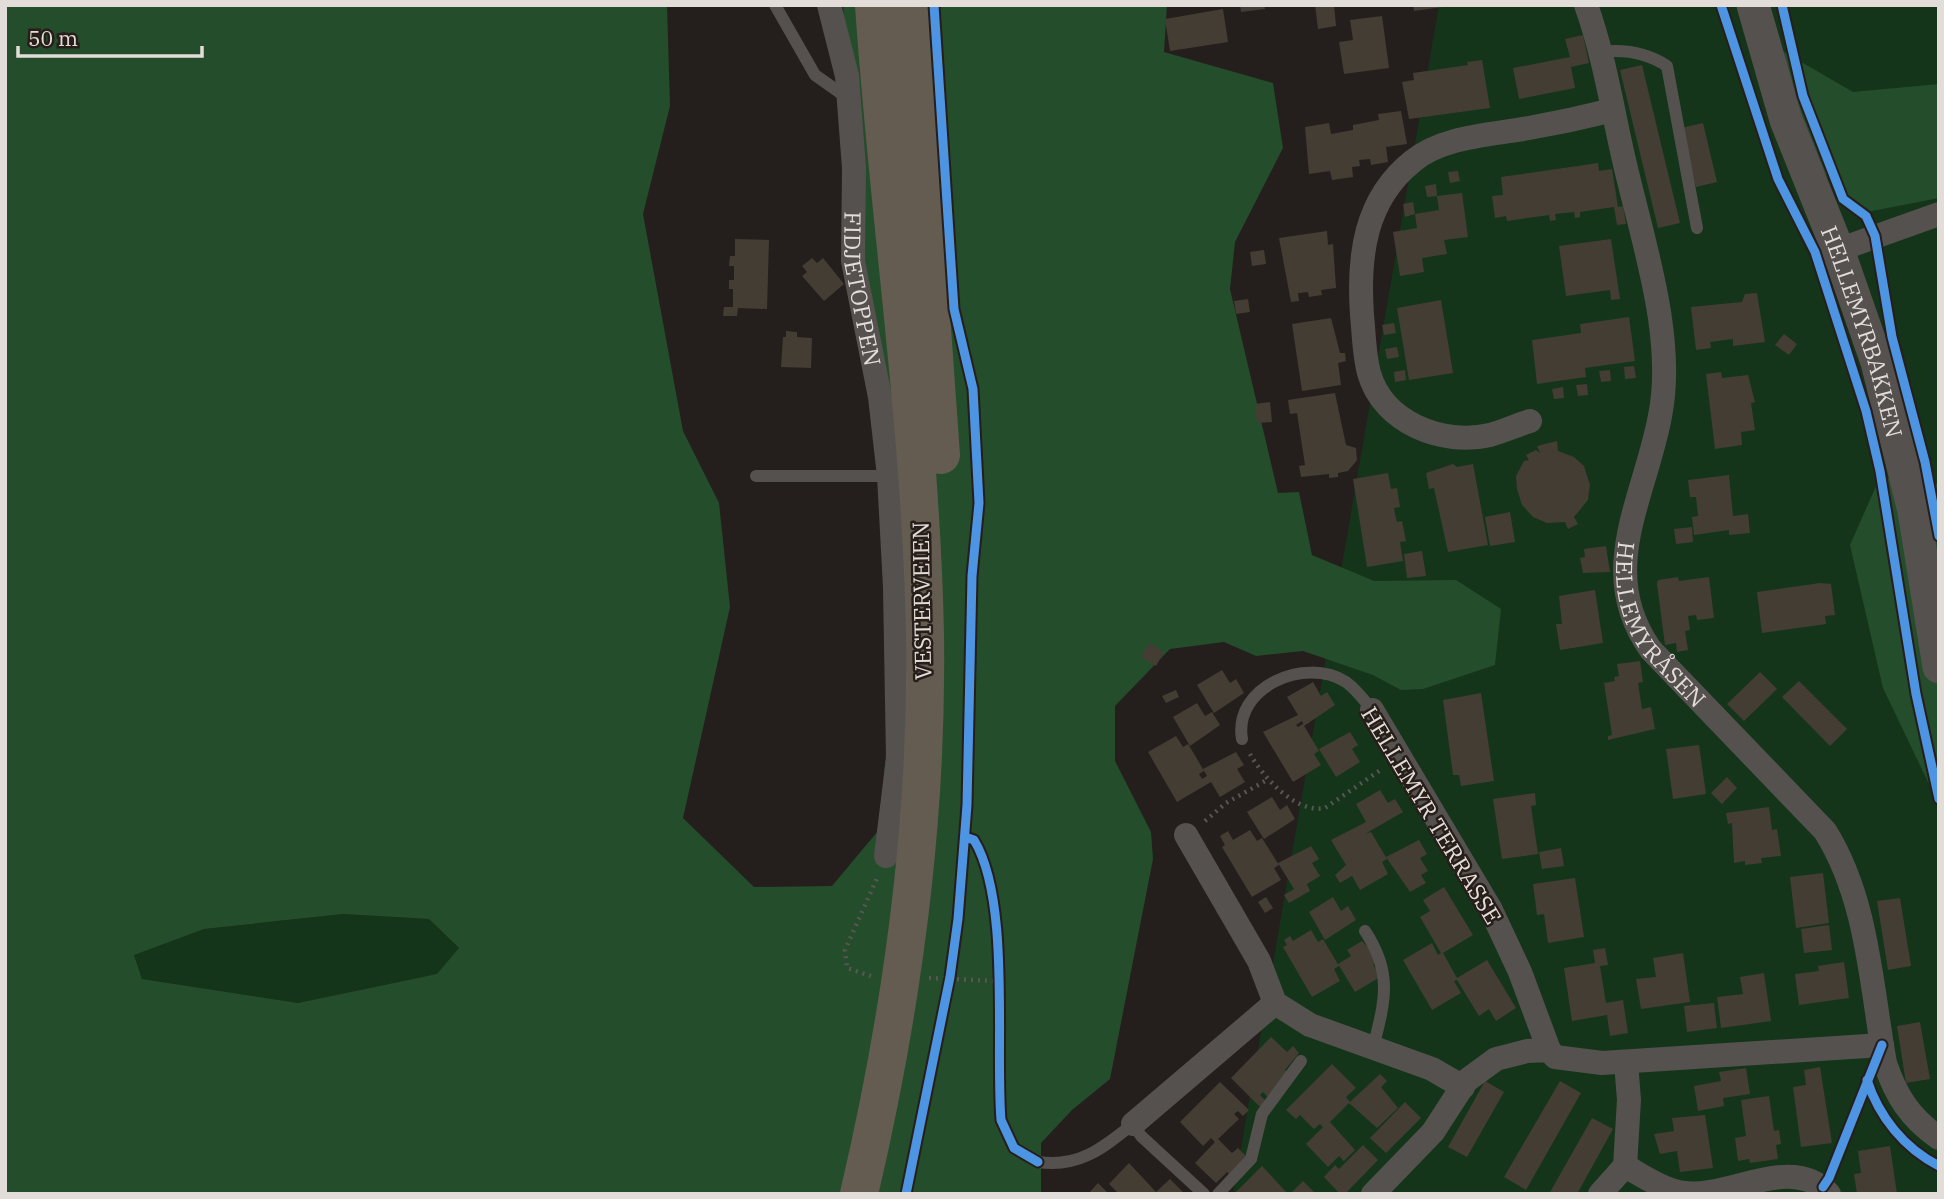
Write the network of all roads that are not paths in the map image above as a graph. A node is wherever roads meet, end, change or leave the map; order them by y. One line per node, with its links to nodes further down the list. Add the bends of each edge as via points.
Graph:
1 (775, 5): 8 (lane, via 815,75)
2 (829, 5): 8 (street, FIDJETOPPEN)
3 (874, 5): 33 (highway, VESTERVEIEN, via 916,461 925,636 922,787 897,999 886,1081)
4 (909, 5): 34 (highway, VESTERVEIEN, via 941,455 948,648 936,909 923,1008)
5 (1586, 5): 7 (street, HELLEMYRÅSEN)
6 (1753, 5): 12 (street, HELLEMYRBAKKEN, via 1786,120)
7 (1601, 52): 9 (street, HELLEMYRÅSEN); 11 (lane, via 1644,54 1667,66)
8 (849, 100): 15 (street, FIDJETOPPEN, via 853,261 880,397)
9 (1613, 110): 13 (street, via 1429,150 1393,180 1365,232 1360,267 1366,355 1369,373 1385,403 1404,421 1437,434 1488,435); 23 (street, HELLEMYRÅSEN, via 1650,275 1665,370 1660,419 1625,555 1630,614 1651,650 1825,831 1841,856 1859,914)
10 (1939, 214): 12 (street)
11 (1697, 228)
12 (1838, 250): 16 (street, HELLEMYRBAKKEN, via 1877,362 1903,459)
13 (1530, 421)
14 (756, 476): 15 (lane)
15 (889, 476): 20 (street, FIDJETOPPEN, via 898,759)
16 (1939, 667)
17 (1372, 710): 18 (lane, HELLEMYR TERRASSE, via 1345,681 1300,672 1270,685 1253,699 1240,725); 25 (street, HELLEMYR TERRASSE, via 1491,910)
18 (1242, 740)
19 (1192, 832): 22 (street, via 1259,961)
20 (886, 856)
21 (1365, 931): 24 (lane, via 1385,973)
22 (1275, 1003): 24 (street, via 1310,1025); 29 (street)
23 (1882, 1045): 27 (street); 30 (street, via 1892,1085 1907,1111)
24 (1373, 1048): 28 (street, via 1432,1069)
25 (1549, 1050): 27 (street, via 1555,1057 1576,1062); 28 (street, via 1496,1059)
26 (1301, 1061): 36 (lane, via 1262,1114 1251,1159)
27 (1626, 1062): 32 (street)
28 (1463, 1087): 37 (street, via 1433,1132)
29 (1133, 1124): 31 (lane, via 1095,1154 1078,1161); 35 (lane)
30 (1939, 1138)
31 (1038, 1162)
32 (1625, 1167): 38 (street); 39 (street, via 1685,1193 1714,1192 1786,1177 1807,1180)
33 (859, 1194)
34 (885, 1194)
35 (1204, 1194)
36 (1218, 1194)
37 (1373, 1194)
38 (1600, 1194)
39 (1829, 1194)

